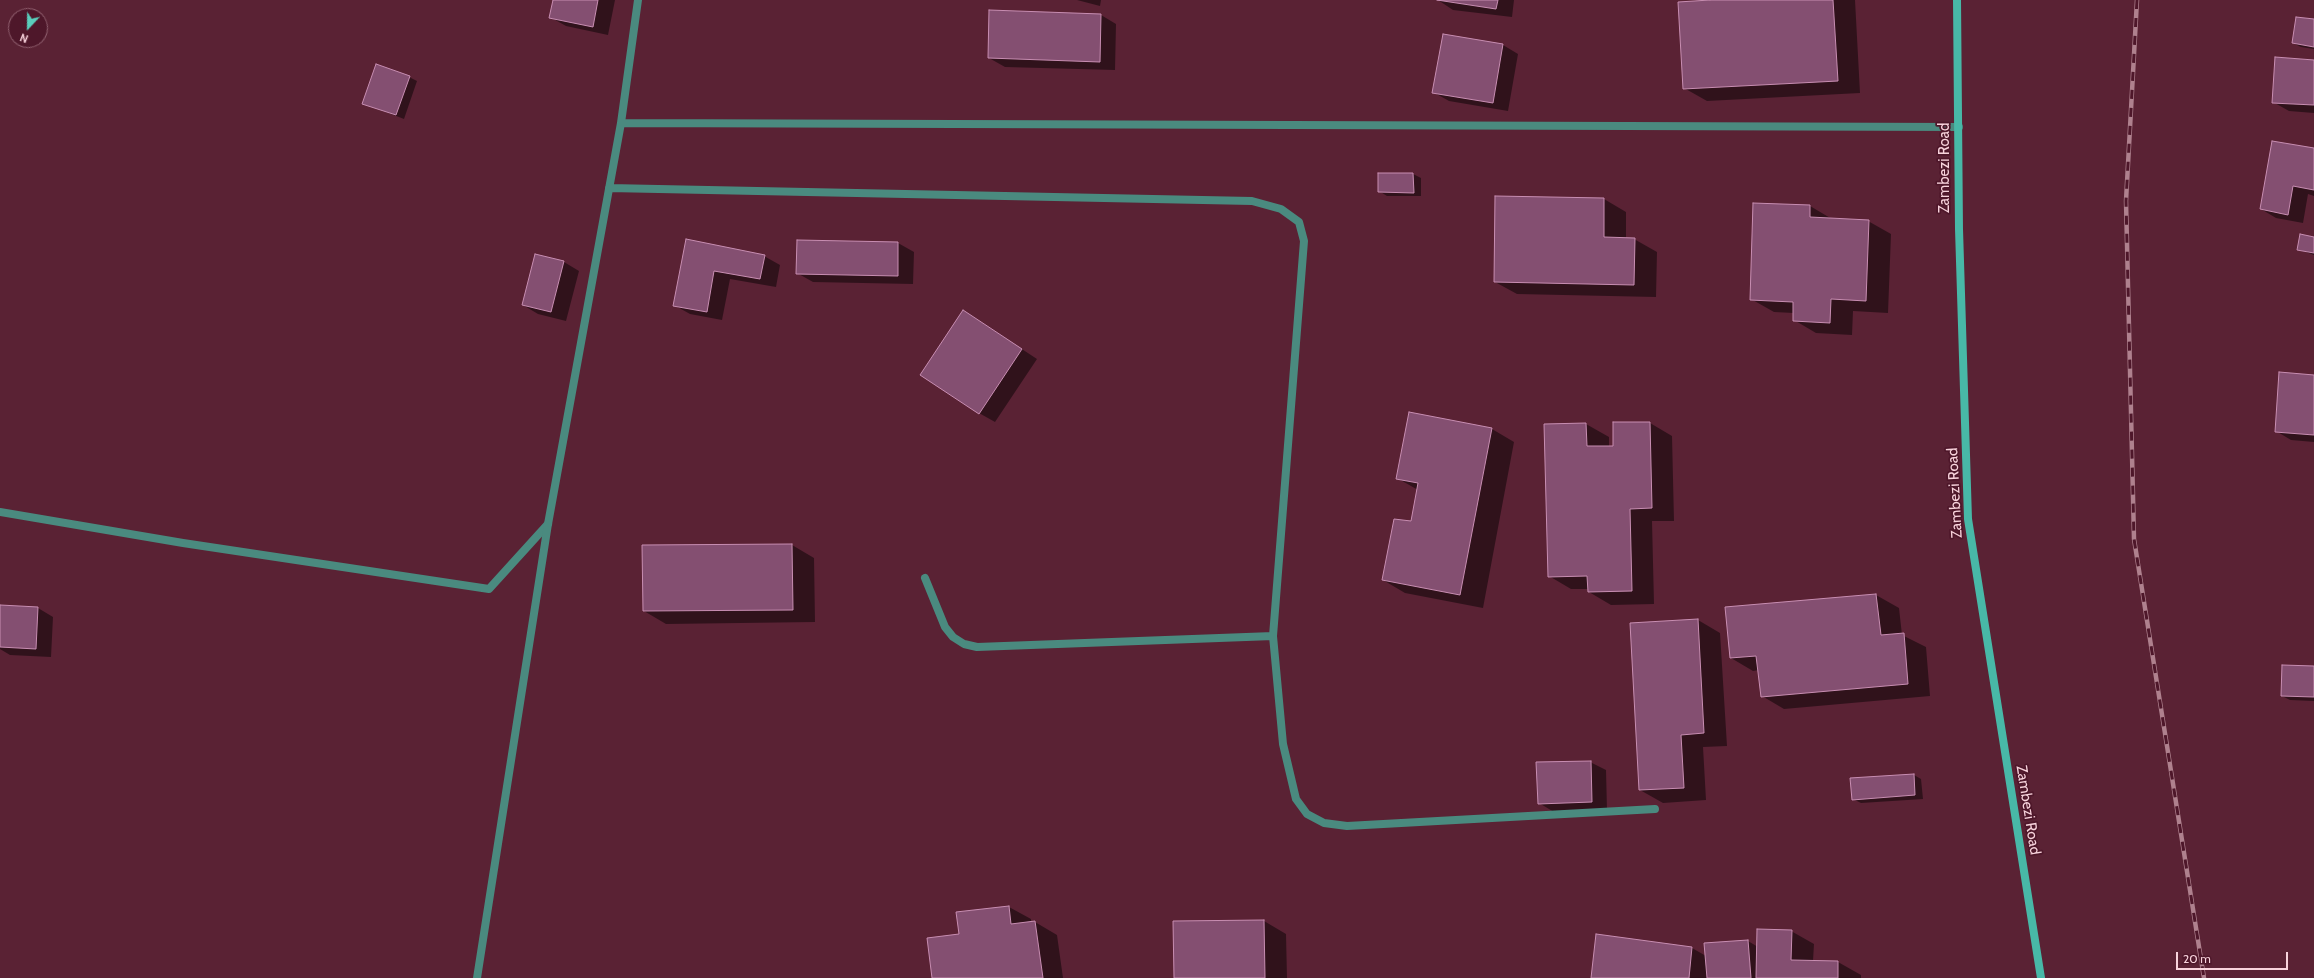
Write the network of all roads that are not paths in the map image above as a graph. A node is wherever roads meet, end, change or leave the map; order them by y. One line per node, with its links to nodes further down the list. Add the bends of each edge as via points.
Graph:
1 (638, 0): 3 (street)
2 (1957, 0): 4 (main road, Zambezi Road)
3 (621, 123): 4 (street); 5 (street)
4 (1959, 127): 12 (main road, Zambezi Road, via 1959,229 1968,520)
5 (610, 188): 7 (street); 9 (street, via 1252,201 1281,209 1299,222 1304,242)
6 (0, 512): 7 (street, via 489,590)
7 (548, 524): 11 (street)
8 (925, 578): 9 (street, via 945,627 953,637 964,644 976,647)
9 (1273, 636): 10 (street, via 1283,744 1296,799 1307,814 1324,823 1347,826)
10 (1655, 809)
11 (477, 978)
12 (2041, 978)

